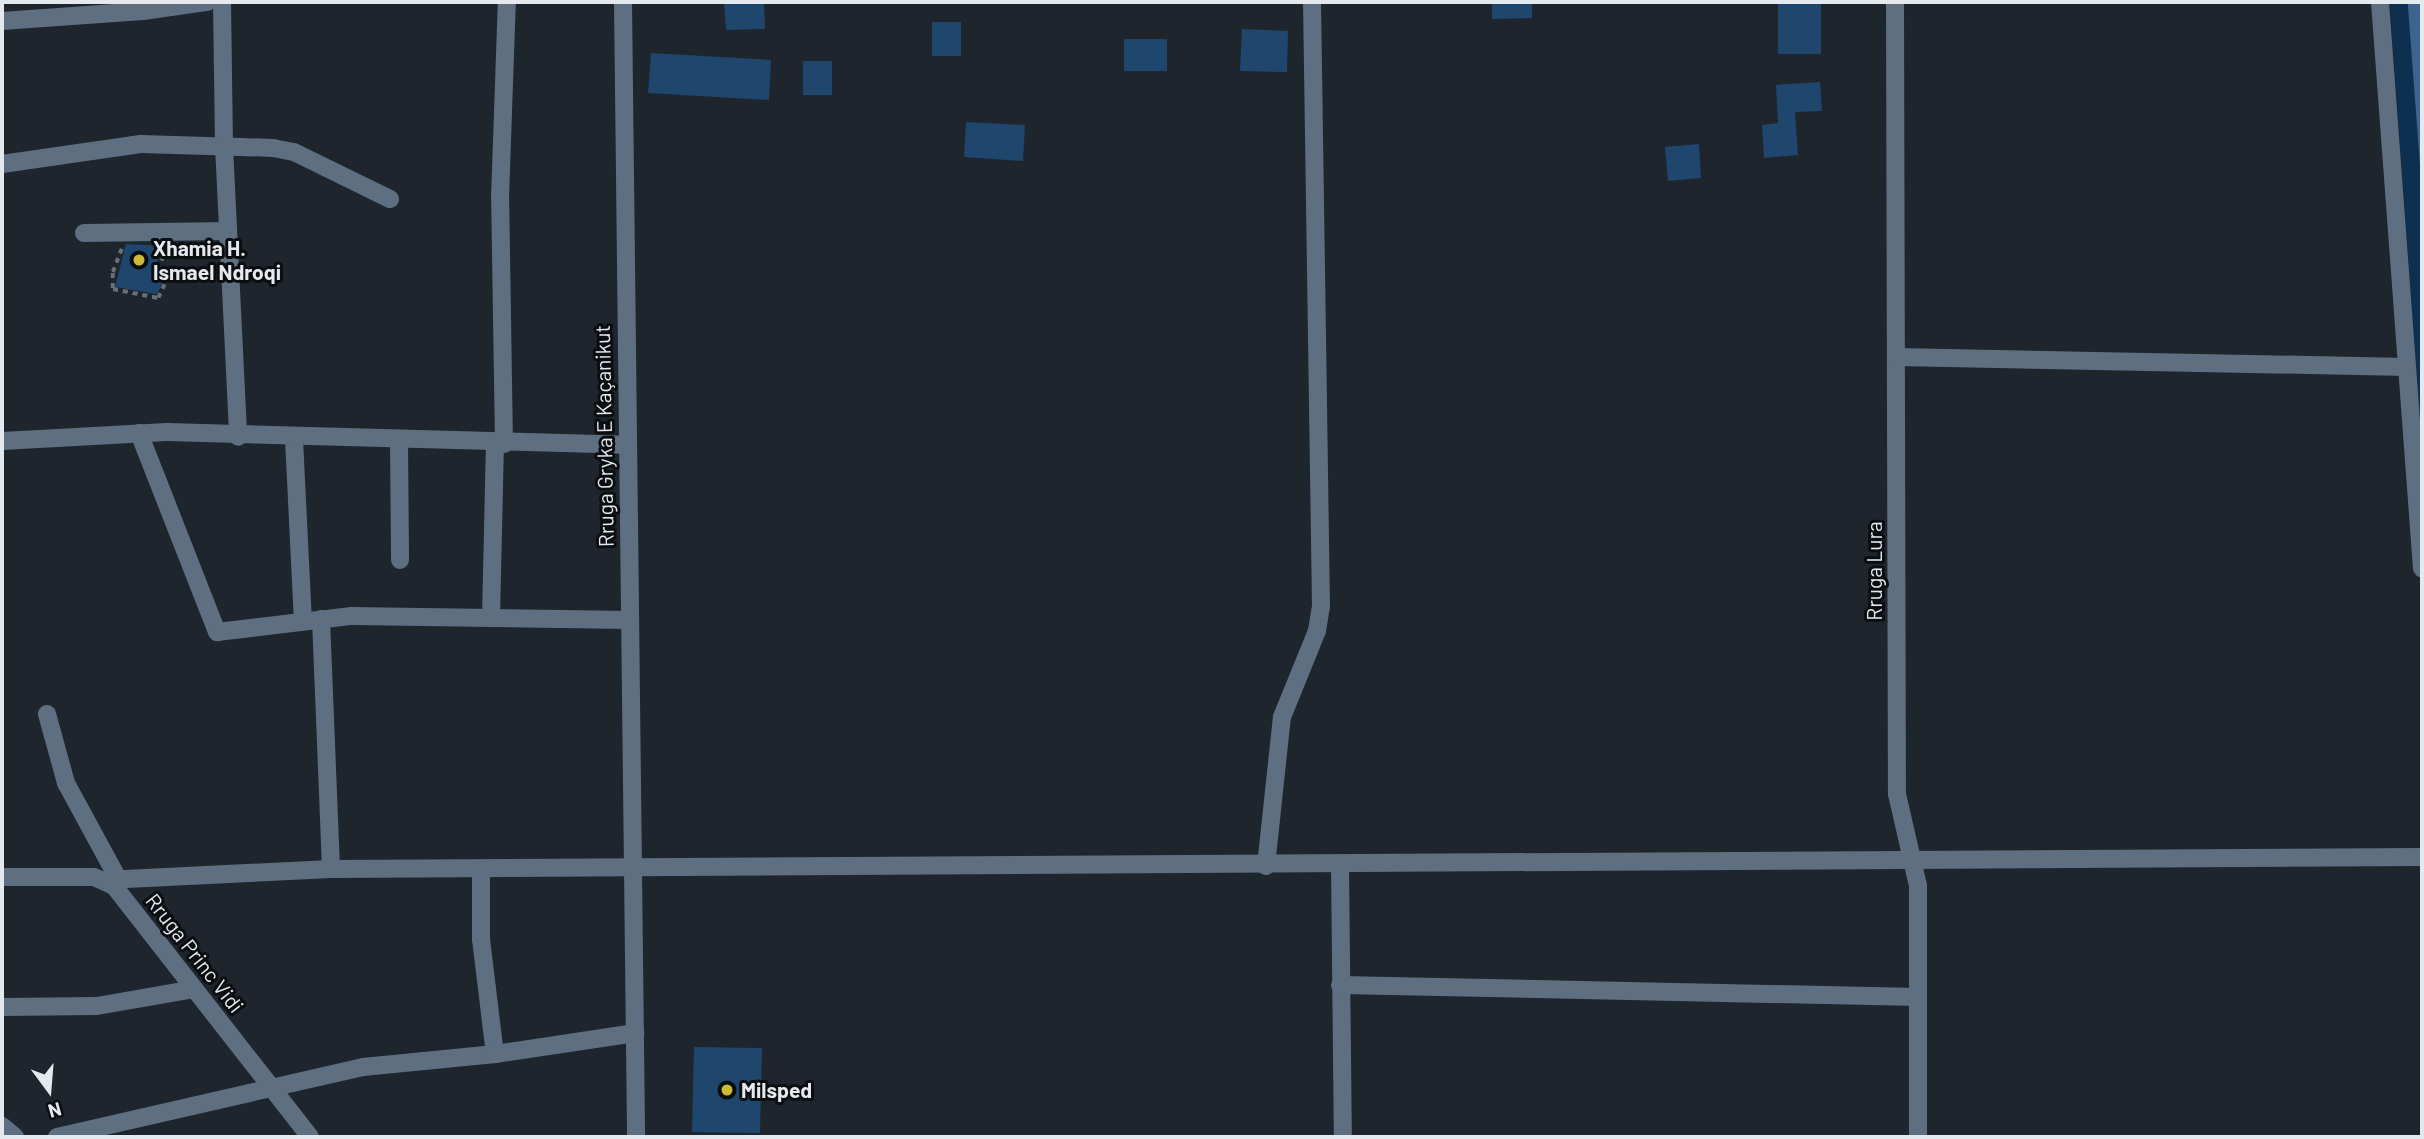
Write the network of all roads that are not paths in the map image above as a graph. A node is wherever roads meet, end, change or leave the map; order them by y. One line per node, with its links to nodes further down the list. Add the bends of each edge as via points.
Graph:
1 (206, 2): 8 (street, via 143,12)
2 (222, 2): 9 (street)
3 (507, 2): 21 (street, via 499,198)
4 (622, 2): 22 (street, Rruga Gryka E Kaçanikut)
5 (1312, 2): 32 (street, via 1321,607 1317,631 1282,717)
6 (1895, 2): 14 (street, Rruga Lura)
7 (2380, 2): 15 (street)
8 (2, 21)
9 (224, 146): 10 (street, via 141,144); 11 (street, via 294,152); 12 (street)
10 (2, 164)
11 (390, 199)
12 (228, 231): 13 (street); 17 (street)
13 (84, 233)
14 (1897, 357): 15 (street); 30 (street, Rruga Lura, via 1897,794)
15 (2407, 367): 24 (street)
16 (139, 433): 17 (street); 19 (street); 28 (street, via 217,632)
17 (239, 437): 18 (street)
18 (294, 439): 20 (street); 28 (street)
19 (2, 441)
20 (400, 441): 21 (street); 23 (street)
21 (500, 444): 22 (street); 25 (street)
22 (625, 445): 27 (street, Rruga Gryka E Kaçanikut)
23 (400, 560)
24 (2422, 568)
25 (491, 618): 26 (street); 27 (street)
26 (321, 619): 28 (street); 34 (street)
27 (630, 620): 35 (street, Rruga Gryka E Kaçanikut)
28 (303, 622)
29 (47, 714): 38 (street, Rruga Princ Vidi, via 66,783)
30 (1913, 857): 31 (street); 33 (street); 41 (street, Rruga Lura, via 1918,886)
31 (2422, 857)
32 (1266, 866): 33 (street); 35 (street)
33 (1340, 866): 39 (street)
34 (331, 869): 36 (street); 38 (street)
35 (633, 870): 36 (street); 43 (street, Rruga Gryka E Kaçanikut)
36 (481, 871): 44 (street, via 481,939)
37 (2, 877): 38 (street)
38 (111, 878): 40 (street, Rruga Princ Vidi)
39 (1340, 985): 41 (street); 51 (street)
40 (194, 989): 42 (street, via 97,1006); 45 (street, Rruga Princ Vidi)
41 (1918, 997): 52 (street, Rruga Lura)
42 (2, 1007)
43 (635, 1033): 44 (street); 50 (street, Rruga Gryka E Kaçanikut)
44 (495, 1054): 45 (street, via 374,1066)
45 (270, 1086): 48 (street); 49 (street, Rruga Princ Vidi)
46 (2, 1126): 47 (street)
47 (15, 1137)
48 (57, 1137)
49 (310, 1137)
50 (636, 1137)
51 (1343, 1137)
52 (1918, 1137)

